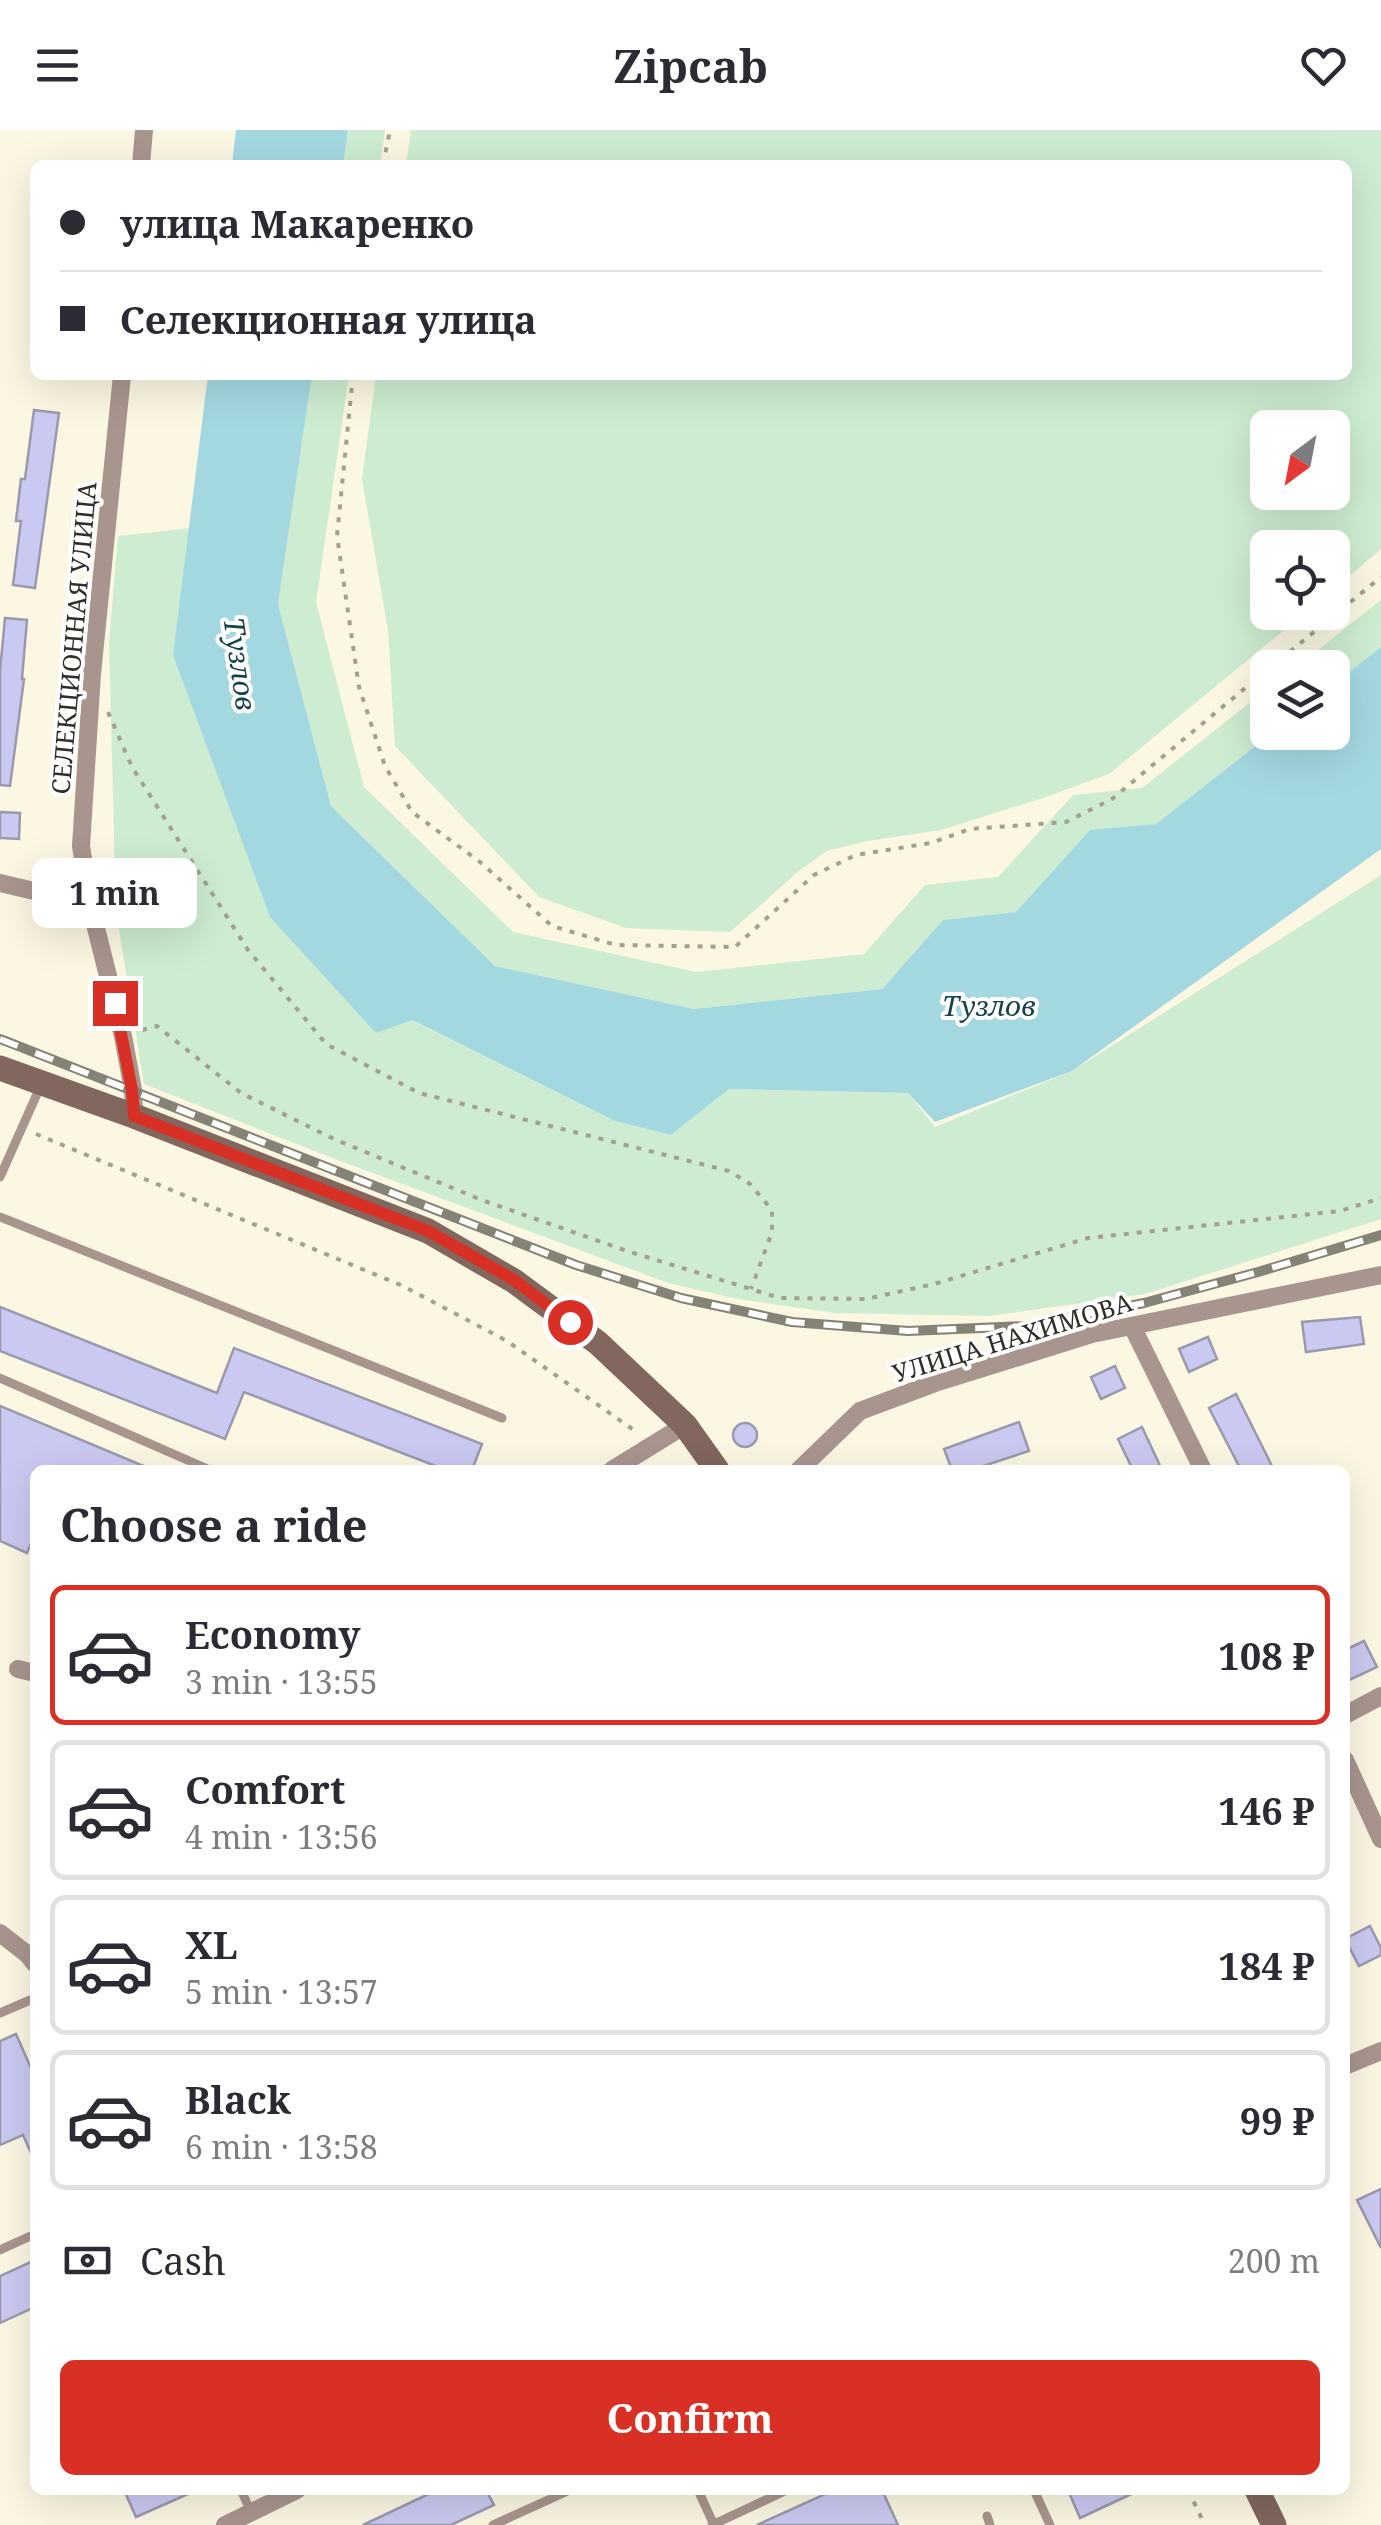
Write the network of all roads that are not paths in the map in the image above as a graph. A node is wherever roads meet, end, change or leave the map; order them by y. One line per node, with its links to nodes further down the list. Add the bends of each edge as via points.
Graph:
1 (144, 130): 2 (street)
2 (141, 160)
3 (121, 380): 5 (street, СЕЛЕКЦИОННАЯ УЛИЦА, via 92,674 82,846)
4 (0, 883): 5 (street)
5 (90, 904): 8 (street, СЕЛЕКЦИОННАЯ УЛИЦА, via 123,1036)
6 (0, 1068): 7 (main road)
7 (42, 1082): 8 (main road); 9 (lane)
8 (134, 1116): 15 (main road, via 428,1231 514,1280 570,1322)
9 (0, 1176)
10 (0, 1217): 14 (lane)
11 (1381, 1274): 12 (street, УЛИЦА НАХИМОВА)
12 (1132, 1326): 19 (street, УЛИЦА НАХИМОВА, via 860,1411); 20 (street)
13 (0, 1378): 16 (lane)
14 (502, 1418)
15 (684, 1425): 17 (street); 18 (main road)
16 (199, 1465)
17 (620, 1465)
18 (713, 1465)
19 (804, 1465)
20 (1201, 1465)
21 (1381, 1696): 22 (street)
22 (1350, 1712)
23 (1350, 1771): 24 (street)
24 (1381, 1839)
25 (0, 1932): 26 (street)
26 (30, 1957)
27 (30, 2000): 28 (lane)
28 (0, 2014)
29 (1381, 2051): 30 (street)
30 (1350, 2064)
31 (30, 2236): 32 (lane)
32 (0, 2250)
33 (242, 2495): 40 (lane)
34 (287, 2495): 40 (street)
35 (559, 2495): 42 (lane)
36 (700, 2495): 43 (lane)
37 (776, 2495): 43 (lane)
38 (1036, 2495): 44 (lane)
39 (1259, 2495): 45 (main road)
40 (251, 2512): 41 (street)
41 (226, 2525)
42 (493, 2525)
43 (713, 2525)
44 (1050, 2525)
45 (1274, 2525)

